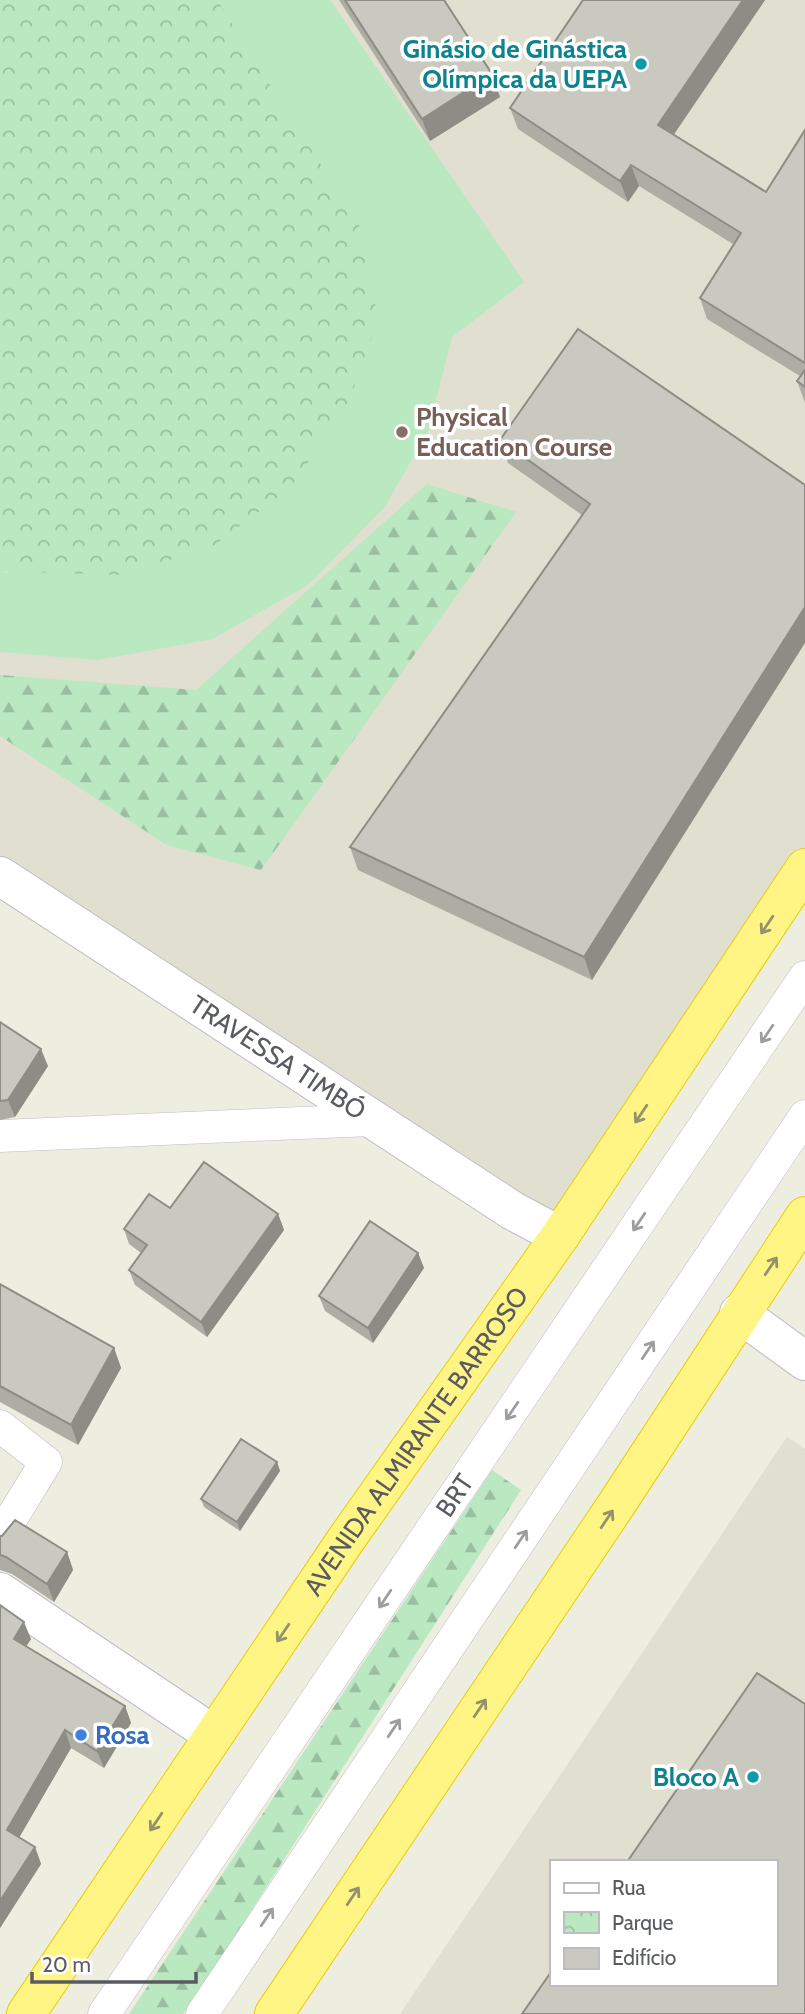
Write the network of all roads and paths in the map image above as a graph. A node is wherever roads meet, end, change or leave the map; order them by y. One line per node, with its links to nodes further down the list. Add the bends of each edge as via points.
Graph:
1 (805, 868): 8 (highway, AVENIDA ALMIRANTE BARROSO, one-way to 8)
2 (0, 876): 5 (street, TRAVESSA TIMBÓ)
3 (805, 977): 16 (lane, BRT, one-way to 16)
4 (805, 1116): 17 (lane, one-way to 4)
5 (371, 1120): 6 (lane); 8 (street, TRAVESSA TIMBÓ)
6 (0, 1136)
7 (805, 1216): 9 (highway, one-way to 7)
8 (560, 1236): 14 (highway, AVENIDA ALMIRANTE BARROSO, one-way to 14)
9 (739, 1313): 10 (street); 18 (highway, one-way to 9, via 616,1505)
10 (805, 1360)
11 (0, 1426): 12 (lane, via 46,1462)
12 (0, 1537)
13 (0, 1592): 14 (street)
14 (214, 1735): 15 (highway, AVENIDA ALMIRANTE BARROSO, one-way to 15)
15 (26, 2014)
16 (104, 2014)
17 (202, 2014)
18 (274, 2014)

